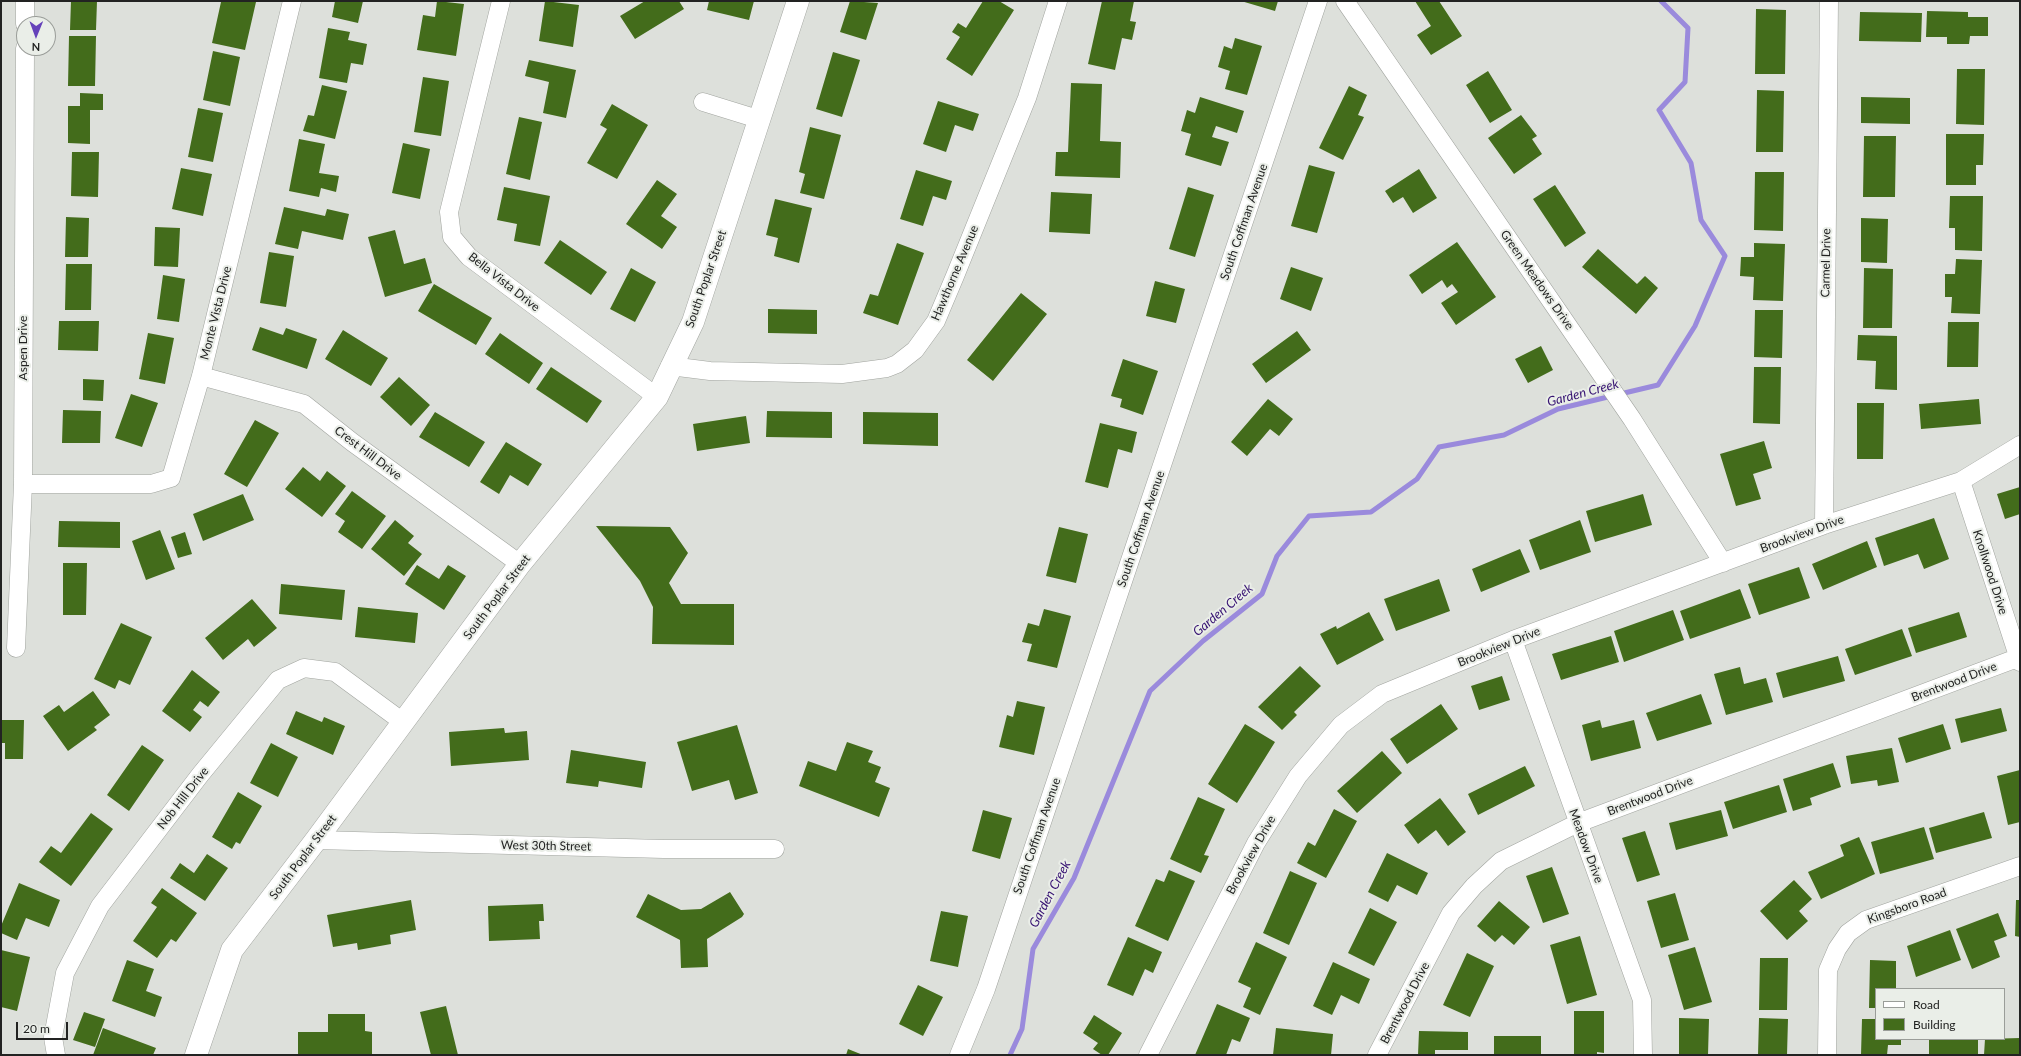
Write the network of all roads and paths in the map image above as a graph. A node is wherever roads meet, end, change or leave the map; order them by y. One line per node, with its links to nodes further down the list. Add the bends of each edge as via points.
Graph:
1 (25, 1): 9 (street)
2 (292, 1): 14 (street, Monte Vista Drive)
3 (501, 1): 15 (street, Bella Vista Drive, via 449,212 452,238 469,257)
4 (798, 1): 12 (main road, South Poplar Street)
5 (1058, 1): 13 (street, Hawthorne Avenue, via 1027,98 958,268 936,321 915,350 888,368 842,374 710,371)
6 (1318, 1): 32 (street, South Coffman Avenue, via 986,989)
7 (1345, 1): 20 (street, Green Meadows Drive, via 1591,358)
8 (1829, 1): 19 (street, Carmel Drive)
9 (25, 16)
10 (25, 56): 18 (street, Aspen Drive)
11 (703, 102): 12 (street)
12 (758, 119): 13 (main road, South Poplar Street, via 694,322)
13 (670, 366): 15 (main road, South Poplar Street)
14 (201, 376): 18 (street, Monte Vista Drive, via 171,478 151,484); 21 (street, Crest Hill Drive, via 304,404)
15 (657, 397): 21 (main road, South Poplar Street)
16 (2020, 445): 17 (street, Brookview Drive)
17 (1961, 481): 19 (street, Brookview Drive); 24 (street, Knollwood Drive)
18 (23, 484): 23 (street, Aspen Drive)
19 (1824, 525): 20 (street, Brookview Drive)
20 (1723, 563): 22 (street, Brookview Drive)
21 (520, 564): 25 (main road, South Poplar Street)
22 (1513, 640): 26 (street, Meadow Drive); 33 (street, Brookview Drive, via 1382,694 1341,725 1298,776 1256,843)
23 (16, 648)
24 (2019, 659): 26 (street, Brentwood Drive)
25 (403, 722): 27 (main road, South Poplar Street); 30 (street, Nob Hill Drive, via 335,672 304,668 278,680 200,775 100,906 65,972 53,1037)
26 (1578, 823): 34 (street, Brentwood Drive, via 1502,861 1474,886 1451,913); 35 (street, Meadow Drive, via 1642,1000)
27 (316, 840): 28 (street, West 30th Street, via 664,849); 31 (main road, South Poplar Street, via 232,950)
28 (775, 849)
29 (2020, 866): 36 (street, Kingsboro Road, via 1866,920 1848,933 1837,949 1828,970)
30 (56, 1055)
31 (196, 1055)
32 (959, 1055)
33 (1148, 1055)
34 (1377, 1055)
35 (1643, 1055)
36 (1827, 1055)

